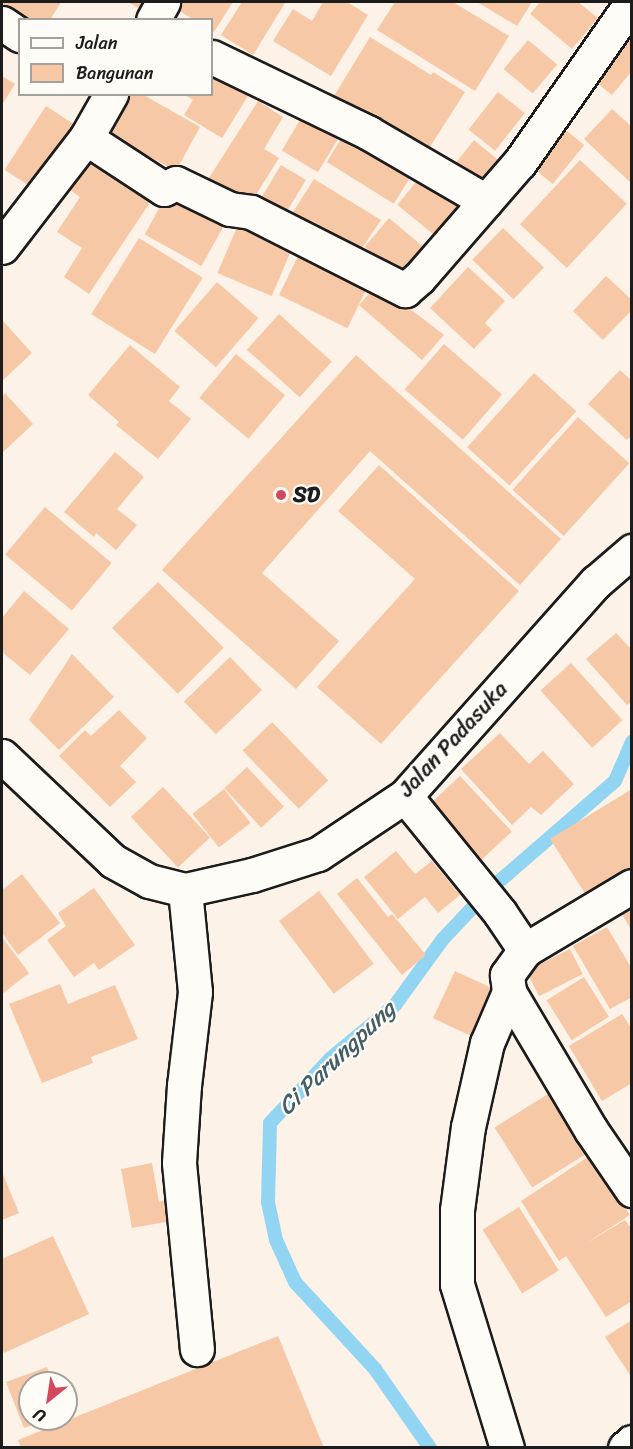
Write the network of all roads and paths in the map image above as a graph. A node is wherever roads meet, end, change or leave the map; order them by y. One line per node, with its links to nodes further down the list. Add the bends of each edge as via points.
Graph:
1 (163, 2): 3 (street)
2 (632, 2): 9 (street, via 520,162)
3 (154, 18)
4 (2, 23): 5 (street)
5 (18, 34)
6 (213, 57): 9 (street, via 369,133)
7 (109, 96): 8 (street)
8 (86, 138): 9 (street, via 164,189 176,183 230,209 251,212 405,290); 10 (street)
9 (486, 201)
10 (2, 247)
11 (632, 551): 13 (street, Jalan Padasuka, via 596,582)
12 (2, 756): 15 (street, Jalan Padasuka, via 113,861 149,882)
13 (405, 796): 15 (street, Jalan Padasuka, via 318,854 252,875); 16 (street, via 500,913)
14 (632, 886): 16 (street)
15 (185, 890): 19 (street, via 195,992 179,1163)
16 (525, 950): 17 (street, via 507,975)
17 (509, 992): 18 (street, via 591,1130); 21 (street, via 488,1043 468,1127 457,1210 457,1284)
18 (632, 1190)
19 (196, 1349)
20 (632, 1442): 22 (street)
21 (507, 1448)
22 (625, 1448)

